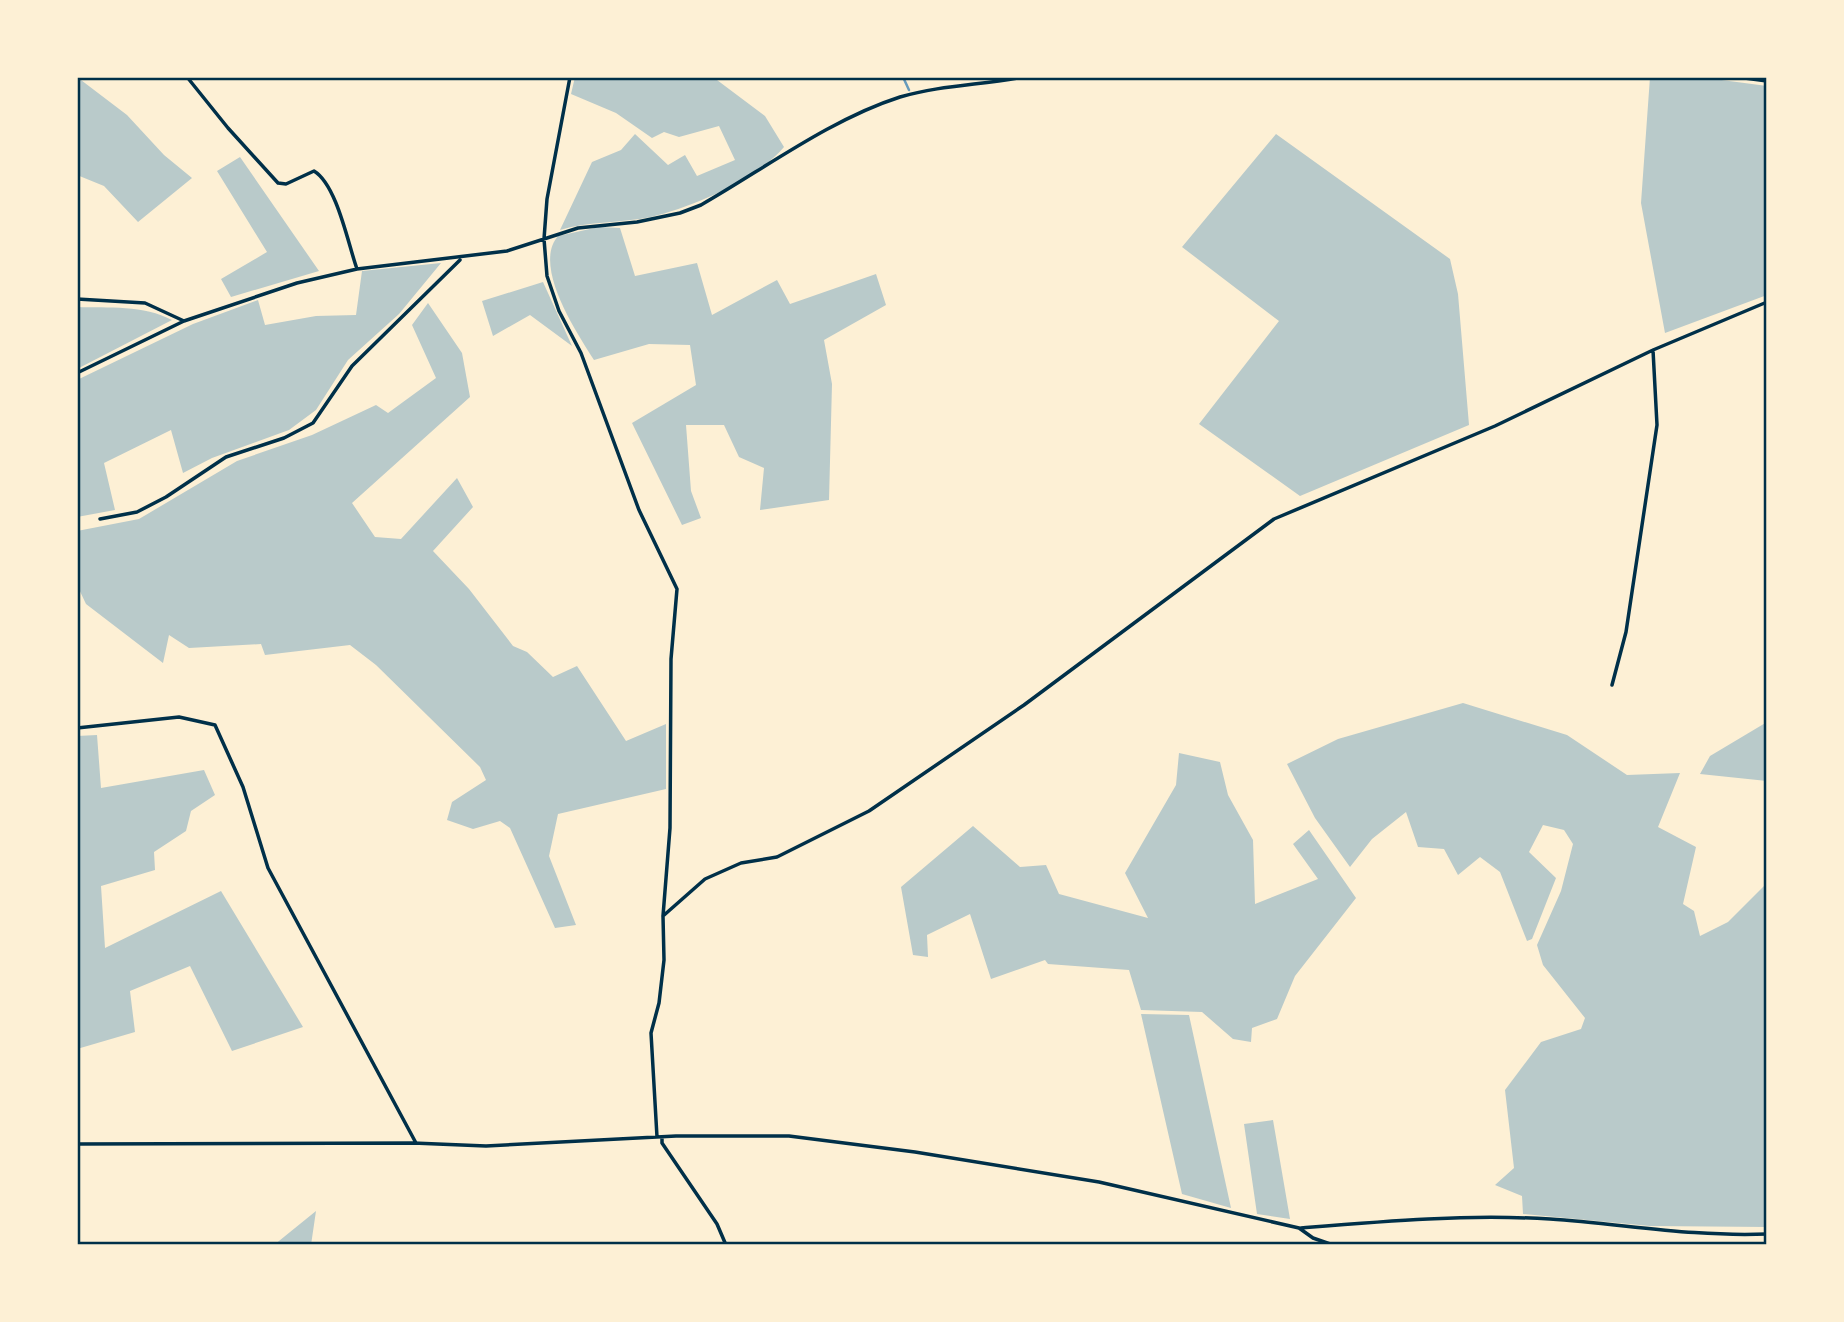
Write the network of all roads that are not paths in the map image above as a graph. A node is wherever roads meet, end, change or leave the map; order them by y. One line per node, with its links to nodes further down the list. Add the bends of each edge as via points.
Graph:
1 (187, 77): 8 (street, via 278,183 314,172 320,175 337,206)
2 (569, 77): 6 (street)
3 (1023, 77): 6 (street, via 951,85 900,97 846,119 701,205 680,213 578,228)
4 (1737, 77): 5 (street)
5 (1767, 81)
6 (544, 239): 7 (street); 17 (street, via 547,276 558,312 581,353 639,510 677,589 671,659 669,871)
7 (461, 258): 8 (street); 14 (street, via 352,366 313,422 284,438 226,457 137,512)
8 (357, 269): 11 (street)
9 (77, 299): 11 (street, via 145,303)
10 (1767, 302): 12 (street)
11 (184, 321): 13 (street)
12 (1653, 350): 15 (street, via 1657,425 1626,632); 17 (street, via 1483,431 1273,519 1024,705 869,811 777,857 741,863 705,878)
13 (77, 373)
14 (100, 519)
15 (1612, 685)
16 (77, 728): 19 (street, via 179,716 215,725 243,787 274,881)
17 (663, 916): 18 (street, via 660,1003 651,1033)
18 (660, 1137): 19 (street, via 523,1146); 21 (street, via 774,1135 876,1146 1099,1182); 23 (street)
19 (416, 1143): 20 (street)
20 (77, 1144)
21 (1299, 1228): 22 (street, via 1448,1216 1552,1219 1713,1236); 24 (street)
22 (1767, 1234)
23 (726, 1245)
24 (1333, 1245)

